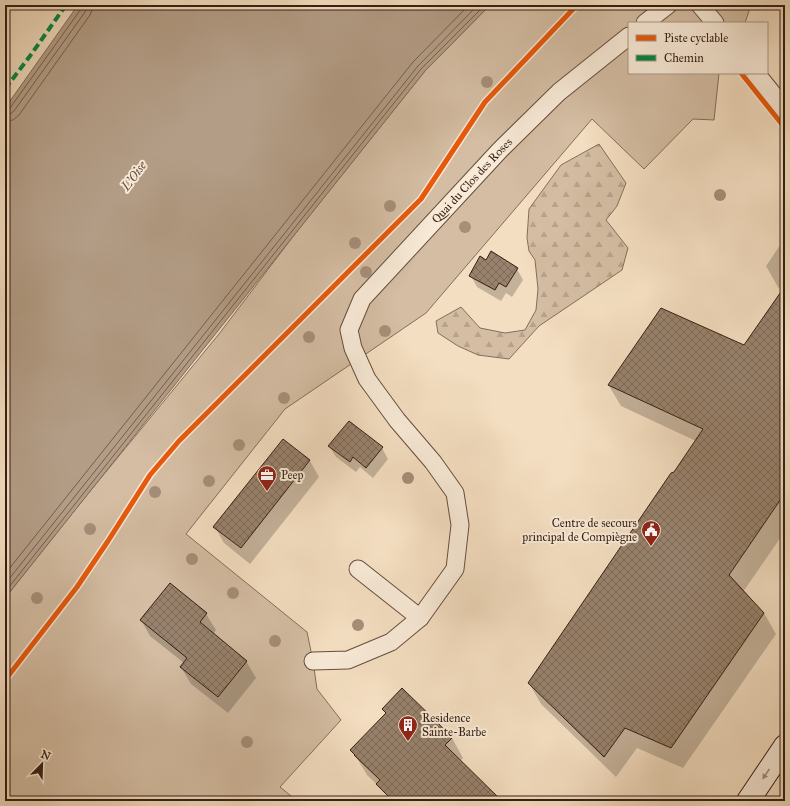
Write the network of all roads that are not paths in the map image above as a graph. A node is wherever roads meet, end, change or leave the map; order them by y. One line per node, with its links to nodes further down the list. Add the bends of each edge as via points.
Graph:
1 (668, 5): 3 (lane)
2 (700, 5): 4 (lane)
3 (646, 22)
4 (714, 22)
5 (628, 37): 9 (lane, Quai du Clos des Roses, via 560,92 500,150 362,299 349,330 367,379 455,493 460,525 455,569)
6 (757, 74): 7 (lane)
7 (785, 109)
8 (358, 569): 9 (lane)
9 (420, 618): 10 (lane, Quai du Clos des Roses, via 390,642 348,660)
10 (313, 661)
11 (785, 746): 12 (main road, one-way to 12)
12 (748, 801)

